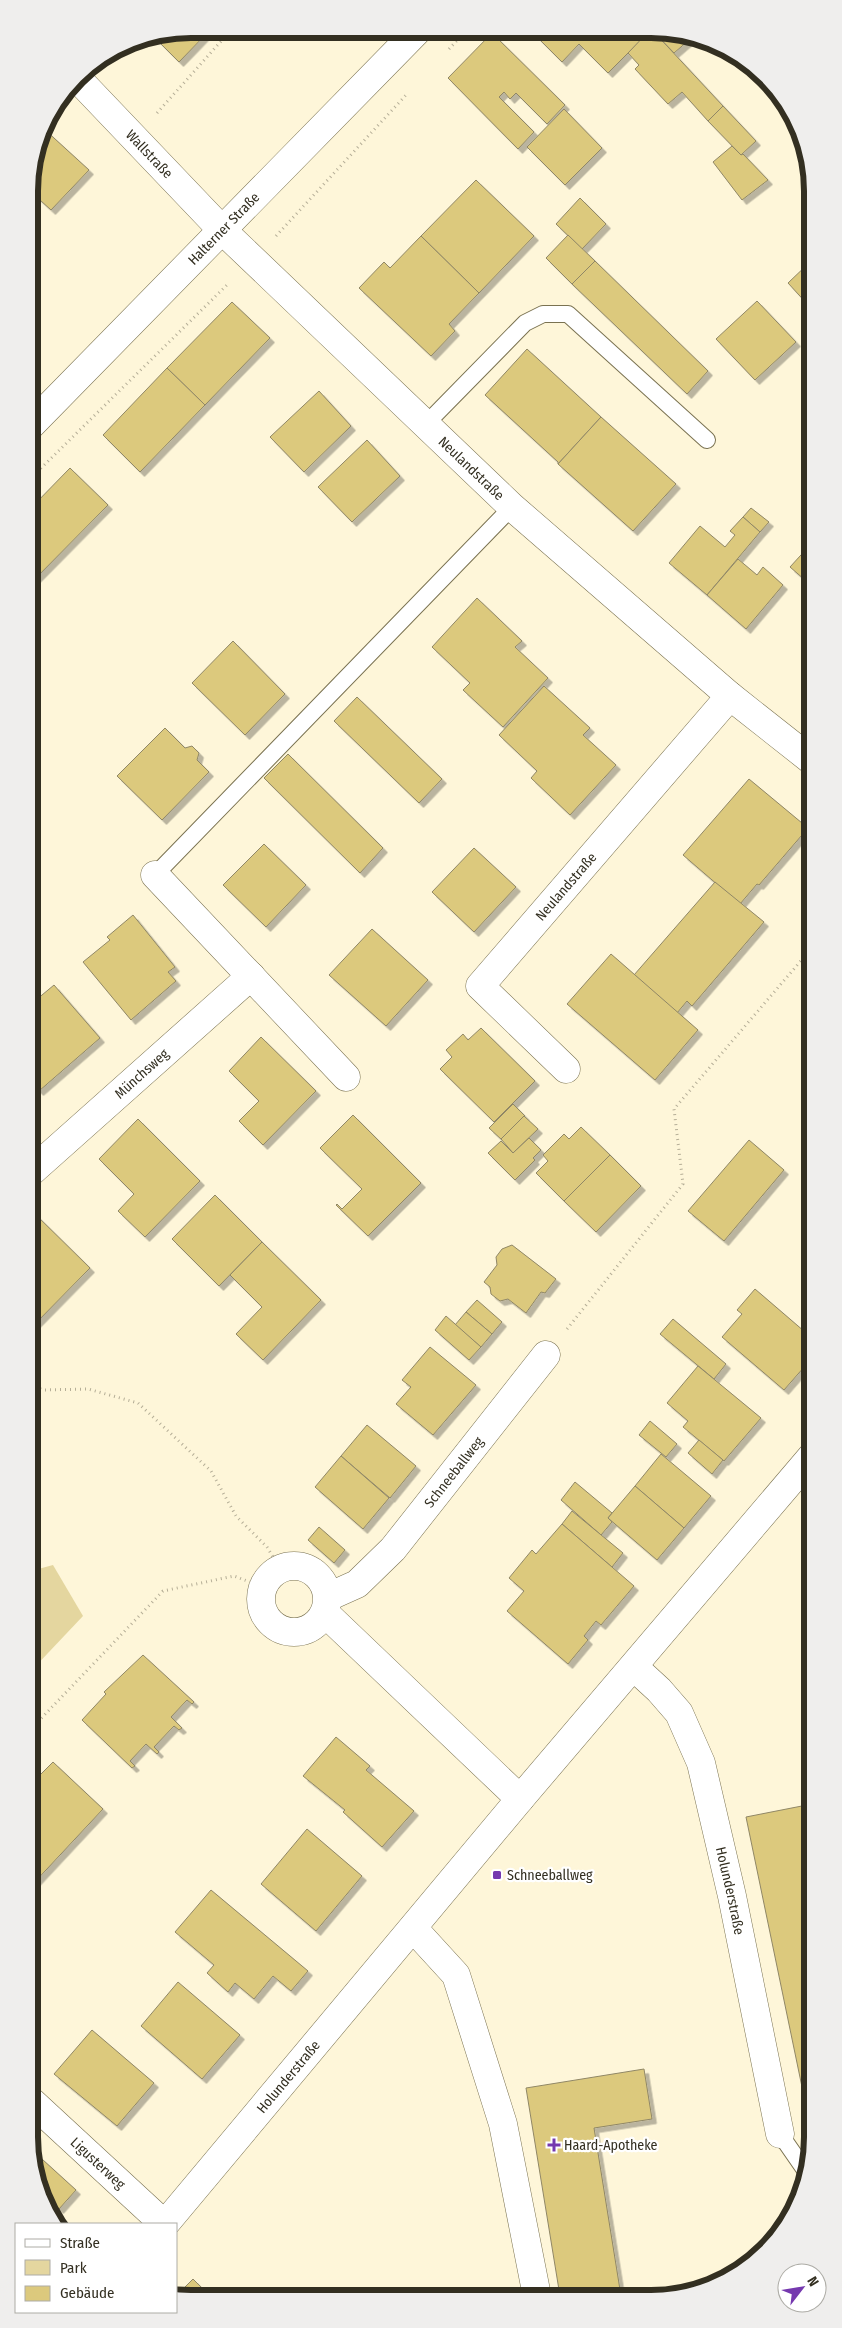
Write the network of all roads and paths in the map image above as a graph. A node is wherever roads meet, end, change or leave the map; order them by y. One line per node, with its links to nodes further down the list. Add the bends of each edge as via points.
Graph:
1 (224, 38): 4 (path)
2 (410, 38): 5 (street, Halterner Straße)
3 (82, 83): 4 (street, Wallstraße)
4 (135, 138): 5 (street, Wallstraße)
5 (222, 230): 6 (street, Halterner Straße); 7 (street, Neulandstraße)
6 (38, 419)
7 (425, 425): 8 (lane, via 525,323 543,314 568,314); 9 (street, Neulandstraße)
8 (707, 440)
9 (512, 507): 10 (street, Neulandstraße); 12 (lane)
10 (730, 696): 11 (street, Neulandstraße); 15 (street, Neulandstraße, via 480,986)
11 (804, 754)
12 (156, 875): 14 (street)
13 (804, 957): 18 (path, via 674,1109 683,1184)
14 (251, 976): 16 (street); 17 (street, Münchsweg)
15 (566, 1069)
16 (346, 1077)
17 (38, 1165)
18 (546, 1355): 22 (street, Schneeballweg, via 393,1549 357,1584)
19 (38, 1388): 21 (path, via 88,1389 138,1403 210,1471 236,1516 267,1548)
20 (804, 1465): 23 (street, Holunderstraße)
21 (271, 1577): 22 (street, via 296,1565 311,1570 323,1582); 22 (street, Schneeballweg, via 261,1601 265,1616 274,1627 288,1632 303,1632 316,1624); 24 (path, via 234,1576 162,1590)
22 (326, 1605): 25 (street)
23 (634, 1667): 25 (street, Holunderstraße); 28 (street, Holunderstraße, via 678,1713 701,1763 732,1896)
24 (38, 1722)
25 (520, 1799): 26 (street, Holunderstraße)
26 (413, 1928): 31 (street, Holunderstraße); 32 (street, via 456,1975 503,2124)
27 (38, 2108): 30 (street, Ligusterweg)
28 (780, 2134): 29 (lane)
29 (802, 2164)
30 (164, 2223)
31 (166, 2223)
32 (537, 2290)

